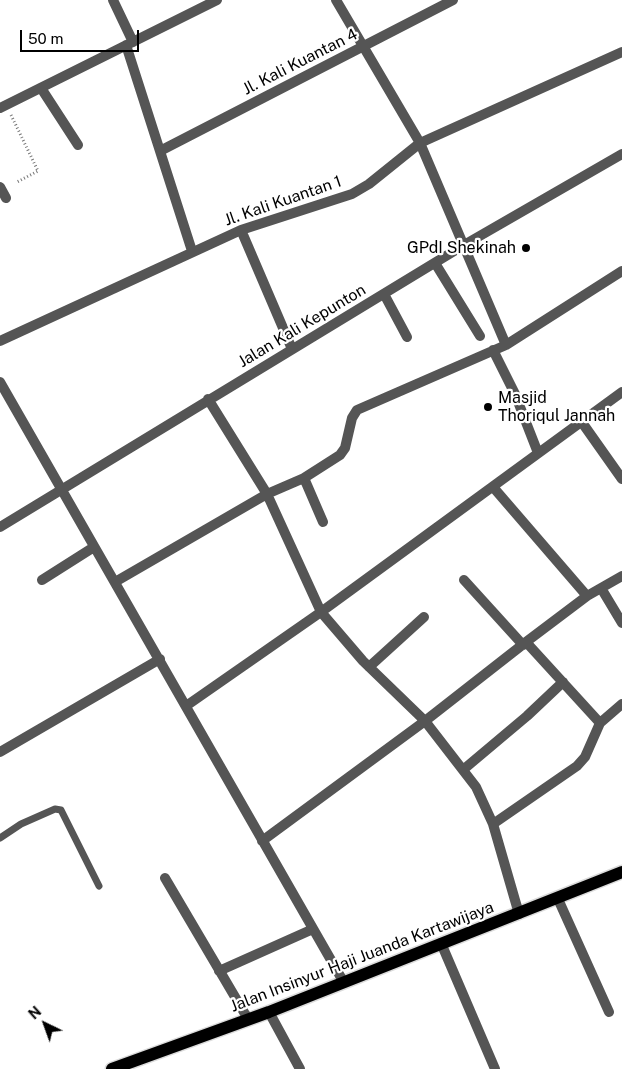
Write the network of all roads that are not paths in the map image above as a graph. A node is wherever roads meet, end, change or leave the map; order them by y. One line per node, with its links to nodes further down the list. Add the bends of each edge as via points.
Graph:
1 (113, 0): 5 (street)
2 (217, 0): 5 (street)
3 (336, 0): 6 (street)
4 (453, 0): 6 (street, Jl. Kali Kuantan 4)
5 (130, 44): 8 (street); 12 (street)
6 (364, 46): 10 (street); 12 (street, Jl. Kali Kuantan 4)
7 (622, 52): 10 (street, Jl. Kali Kuantan 1)
8 (41, 88): 9 (street); 11 (street)
9 (3, 107)
10 (420, 143): 16 (street, Jl. Kali Kuantan 1, via 352,194); 17 (street)
11 (78, 145)
12 (160, 151): 18 (street)
13 (622, 154): 17 (street, Jalan Kali Kepunton)
14 (0, 187): 15 (street)
15 (6, 198)
16 (241, 230): 18 (street, Jl. Kali Kuantan 1); 26 (street)
17 (464, 245): 19 (street, Jalan Kali Kepunton); 25 (street)
18 (192, 251): 24 (street, Jl. Kali Kuantan 1)
19 (435, 263): 21 (street, Jalan Kali Kepunton); 22 (street)
20 (622, 271): 25 (street)
21 (384, 294): 23 (street); 26 (street, Jalan Kali Kepunton)
22 (480, 336)
23 (407, 337)
24 (0, 341)
25 (506, 345): 27 (street)
26 (292, 349): 30 (street, Jalan Kali Kepunton)
27 (493, 350): 32 (street, via 515,394); 33 (street, via 357,410 345,448)
28 (1, 386): 36 (street)
29 (622, 392): 31 (street)
30 (208, 399): 36 (street, Jalan Kali Kepunton); 37 (street)
31 (581, 421): 32 (street); 34 (street)
32 (538, 453): 35 (street)
33 (304, 478): 37 (street); 38 (street)
34 (622, 479)
35 (492, 487): 46 (street); 47 (street)
36 (61, 491): 39 (street, Jalan Kali Kepunton); 40 (street)
37 (267, 494): 44 (street); 47 (street)
38 (323, 522)
39 (0, 527)
40 (94, 547): 42 (street); 44 (street)
41 (622, 576): 45 (street)
42 (42, 580)
43 (464, 580): 50 (street)
44 (115, 582): 51 (street)
45 (601, 588): 46 (street); 49 (street)
46 (586, 596): 50 (street)
47 (321, 612): 52 (street); 55 (street)
48 (424, 617): 52 (street)
49 (622, 623)
50 (525, 644): 53 (street); 56 (street)
51 (160, 659): 55 (street); 58 (street)
52 (369, 667): 56 (street)
53 (563, 682): 57 (street); 59 (street)
54 (622, 704): 57 (street)
55 (186, 706): 62 (street)
56 (425, 721): 59 (street); 62 (street)
57 (600, 723): 60 (street, via 585,757 577,766)
58 (0, 752)
59 (464, 769): 60 (street, via 476,786)
60 (493, 824): 67 (street)
61 (0, 838): 65 (lane, via 21,824 55,809 62,810)
62 (262, 841): 68 (street)
63 (622, 872): 66 (main road, Jalan Insinyur Haji Juanda Kartawijaya)
64 (165, 878): 70 (street)
65 (99, 886)
66 (558, 899): 67 (main road, Jalan Insinyur Haji Juanda Kartawijaya); 73 (street)
67 (519, 914): 69 (main road, Jalan Insinyur Haji Juanda Kartawijaya)
68 (312, 929): 70 (street); 71 (street)
69 (441, 944): 71 (main road, Jalan Insinyur Haji Juanda Kartawijaya); 78 (street)
70 (221, 975): 74 (street)
71 (343, 981): 72 (main road, Jalan Insinyur Haji Juanda Kartawijaya)
72 (269, 1012): 74 (main road, Jalan Insinyur Haji Juanda Kartawijaya); 77 (street)
73 (608, 1012)
74 (248, 1019): 75 (main road, Jalan Insinyur Haji Juanda Kartawijaya)
75 (133, 1065): 76 (main road, Jalan Insinyur Haji Juanda Kartawijaya)
76 (112, 1069)
77 (300, 1069)
78 (495, 1069)

